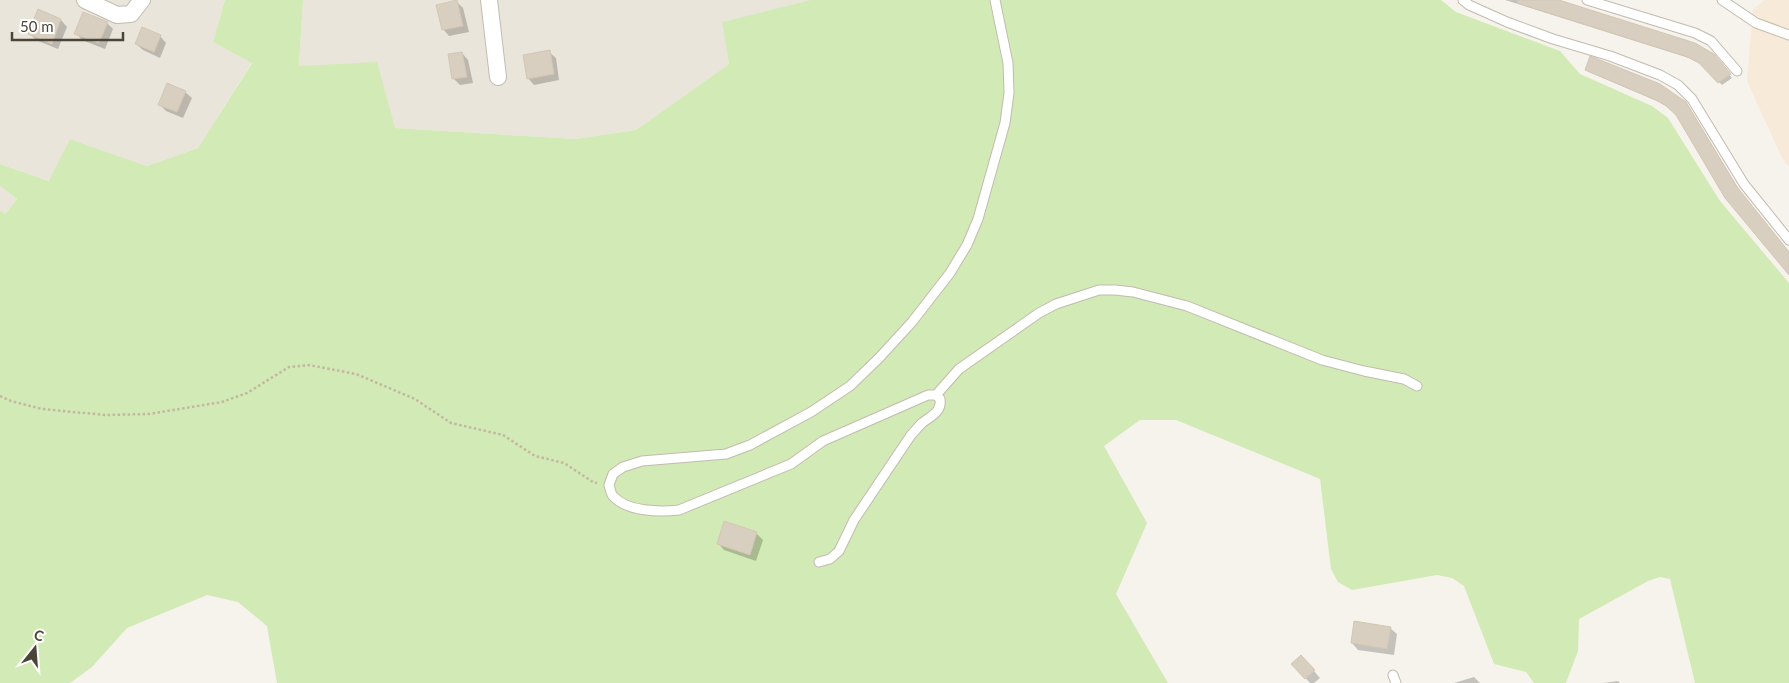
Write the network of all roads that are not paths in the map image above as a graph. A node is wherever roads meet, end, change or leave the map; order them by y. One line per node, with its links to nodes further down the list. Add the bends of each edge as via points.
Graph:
1 (85, 0): 2 (street, via 117,15 131,14)
2 (142, 0)
3 (489, 0): 10 (street)
4 (995, 0): 13 (lane, via 1008,63 1004,123 978,219 950,273 879,358 850,386 812,412 726,454 664,458 623,467 613,474 609,485 612,496 641,510 679,510 791,464 823,441 928,394)
5 (1463, 0): 11 (lane, via 1507,22 1610,56 1678,85 1692,99 1744,184)
6 (1587, 0): 9 (lane, via 1695,33 1711,41)
7 (1722, 0): 8 (lane, via 1756,23)
8 (1789, 35)
9 (1737, 71)
10 (498, 77)
11 (1789, 240)
12 (1417, 386): 13 (lane, via 1404,379 1322,360 1187,306 1133,292 1099,290 1039,313 959,369)
13 (936, 394): 14 (lane, via 941,405 937,412 912,436 854,520 839,551 830,559)
14 (819, 562)

